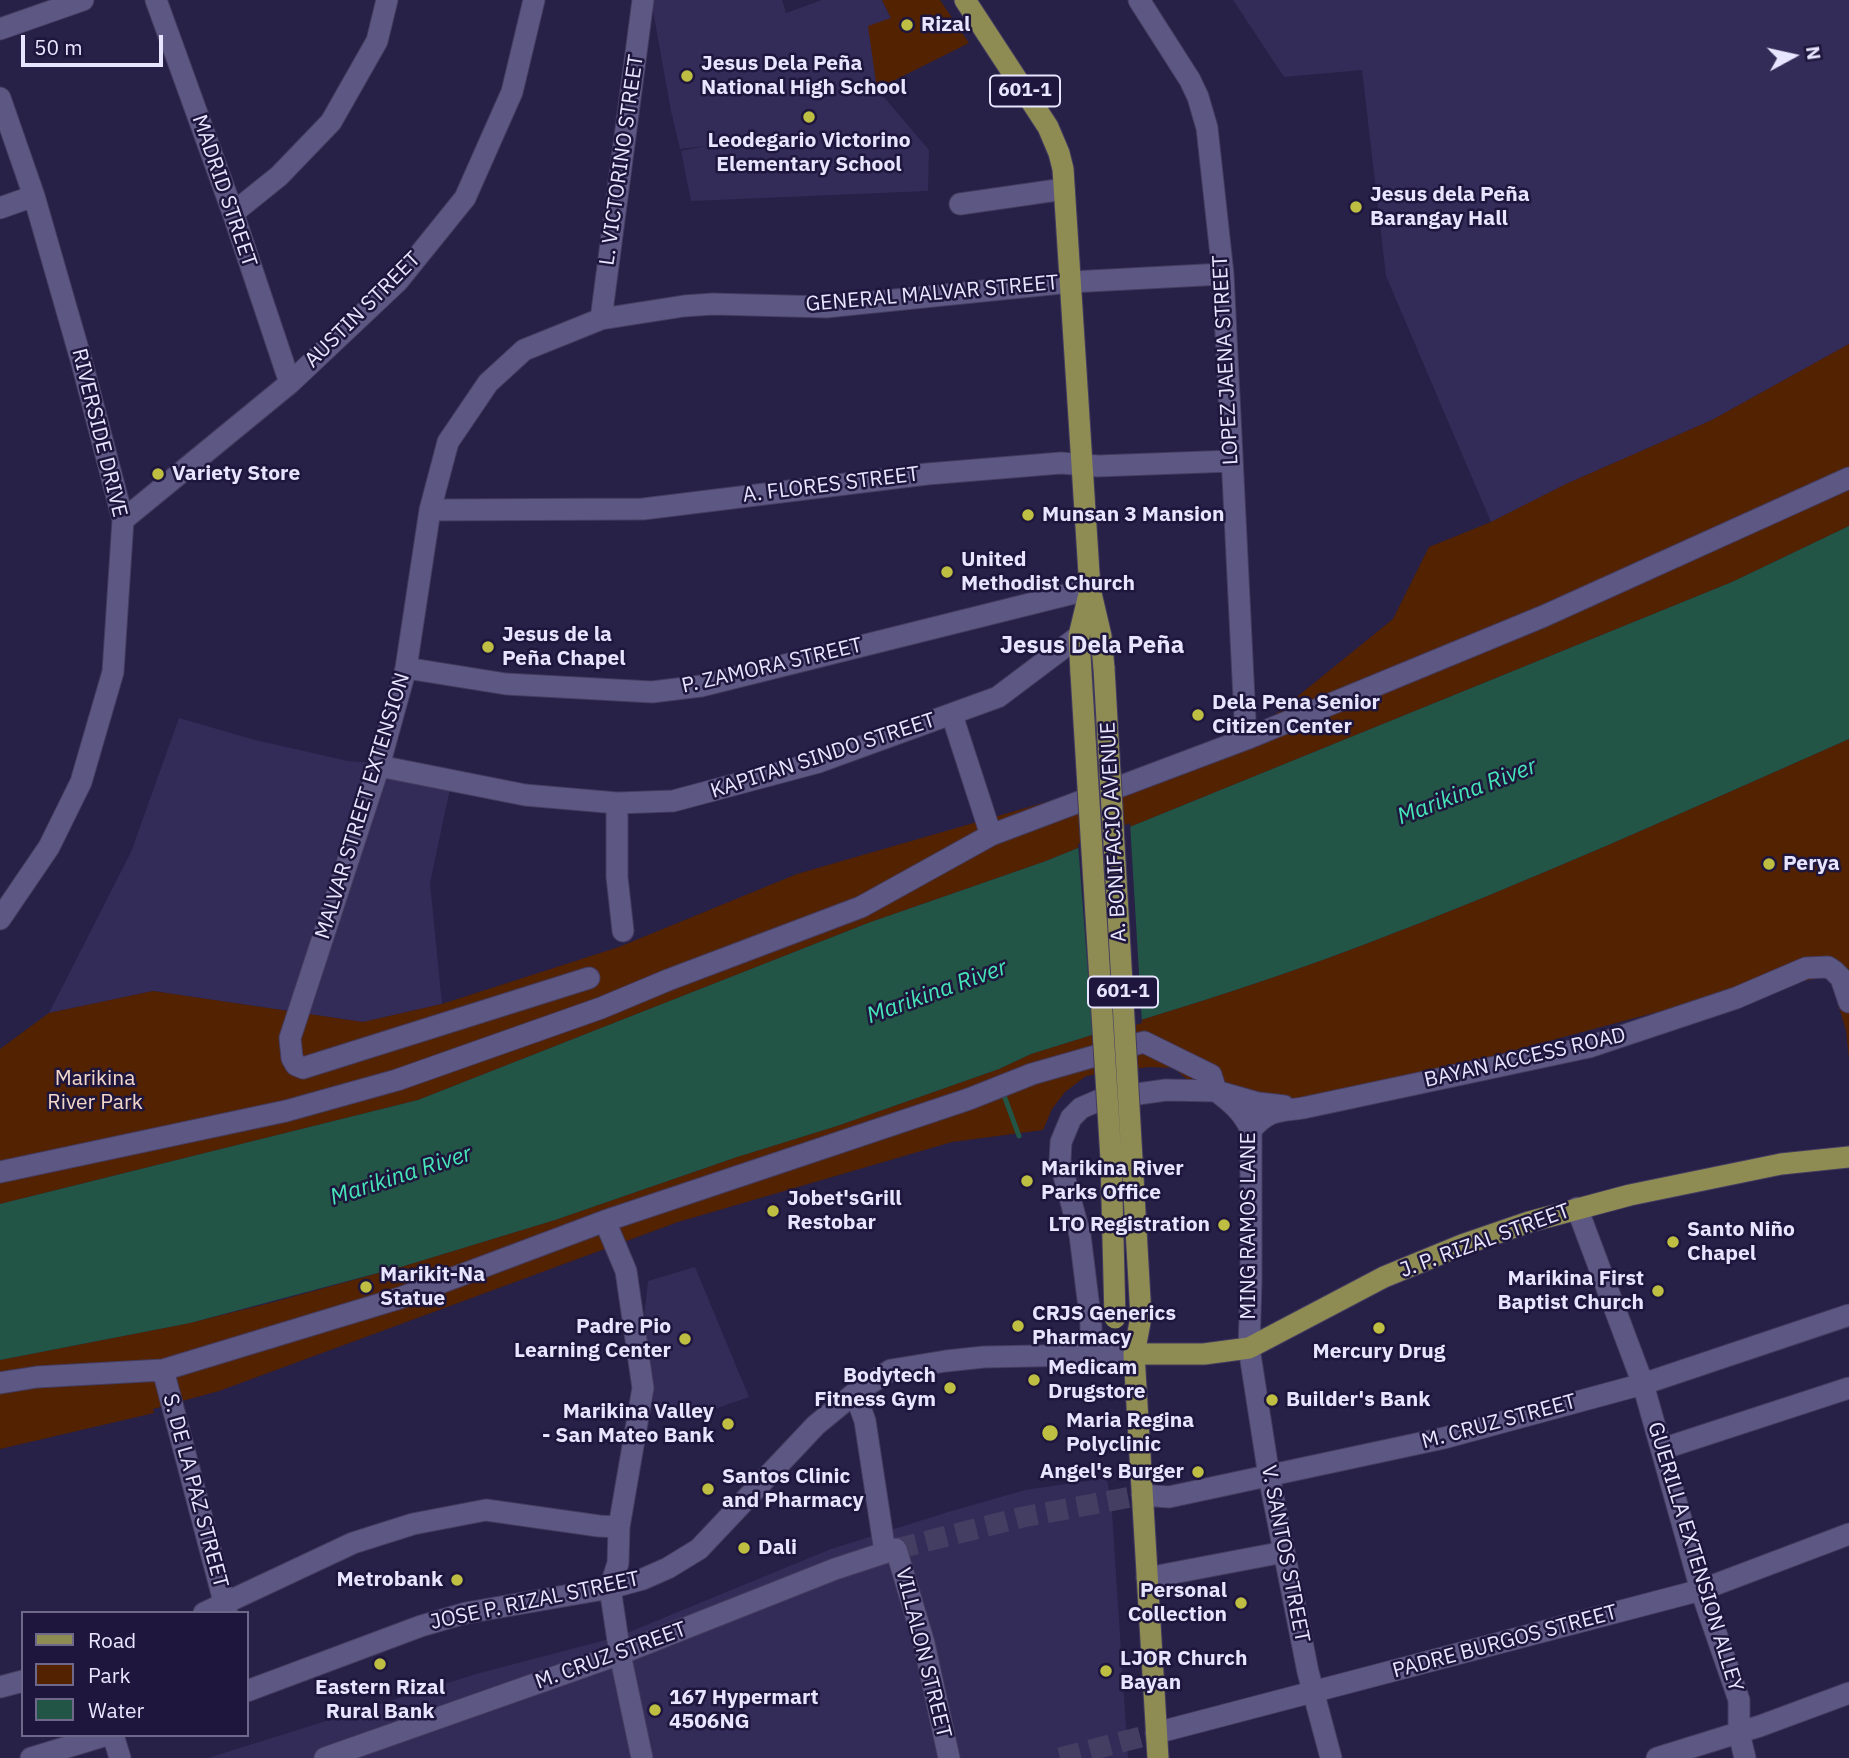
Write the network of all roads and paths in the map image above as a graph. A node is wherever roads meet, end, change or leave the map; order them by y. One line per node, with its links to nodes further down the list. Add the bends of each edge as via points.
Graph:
1 (83, 0): 8 (street)
2 (156, 0): 14 (street, MADRID STREET)
3 (387, 0): 14 (street, via 377,41 331,122 279,176)
4 (534, 0): 18 (street, AUSTIN STREET, via 512,92 465,198 398,281)
5 (643, 0): 17 (street, L. VICTORINO STREET)
6 (1139, 0): 15 (street, LOPEZ JAENA STREET, via 1179,61 1203,113)
7 (973, 3): 10 (main road, A. BONIFACIO AVENUE / 601-1, via 1052,136)
8 (0, 29)
9 (0, 98): 11 (street, RIVERSIDE DRIVE)
10 (1064, 189): 12 (street); 16 (main road, A. BONIFACIO AVENUE / 601-1)
11 (34, 196): 13 (street); 23 (street, RIVERSIDE DRIVE)
12 (960, 204)
13 (0, 208)
14 (233, 214): 18 (street, MADRID STREET)
15 (1223, 274): 16 (street, GENERAL MALVAR STREET); 19 (street, LOPEZ JAENA STREET)
16 (1071, 282): 17 (street, GENERAL MALVAR STREET, via 825,307 713,303); 20 (main road, A. BONIFACIO AVENUE / 601-1)
17 (601, 319): 22 (street, MALVAR STREET EXTENSION, via 524,350 488,383 448,442)
18 (290, 383): 23 (street, AUSTIN STREET)
19 (1232, 461): 20 (street, A. FLORES STREET); 28 (street, LOPEZ JAENA STREET)
20 (1082, 465): 22 (street, A. FLORES STREET, via 927,474 643,509); 24 (main road, A. BONIFACIO AVENUE / 601-1)
21 (1849, 478): 28 (street, via 1544,616)
22 (430, 510): 26 (street, MALVAR STREET EXTENSION)
23 (123, 520): 32 (street, RIVERSIDE DRIVE, via 113,672 81,782 49,847)
24 (1090, 589): 25 (main road, A. BONIFACIO AVENUE / 601-1); 26 (street, P. ZAMORA STREET, via 701,686 652,692 491,683); 46 (main road, A. BONIFACIO AVENUE / 601-1, bridge, via 1104,668 1140,1317)
25 (1079, 636): 27 (street, KAPITAN SINDO STREET, via 998,697); 46 (main road, A. BONIFACIO AVENUE / 601-1, bridge, via 1111,1159 1115,1318)
26 (406, 668): 29 (street, MALVAR STREET EXTENSION)
27 (951, 715): 30 (street, KAPITAN SINDO STREET, via 819,762 721,790 673,801); 31 (street)
28 (1246, 738): 31 (street)
29 (379, 766): 30 (street, KAPITAN SINDO STREET, via 524,795); 34 (street, MALVAR STREET EXTENSION, via 290,1038 296,1065 303,1068)
30 (617, 803): 33 (street)
31 (991, 835): 40 (street, via 861,906 601,1008 397,1080 286,1111)
32 (0, 919)
33 (623, 931)
34 (589, 978)
35 (1849, 1002): 37 (street, BAYAN ACCESS ROAD, via 1834,971 1806,968 1736,998 1589,1047)
36 (1216, 1091): 37 (street, BAYAN ACCESS ROAD); 38 (street, MING RAMOS LANE, via 1238,1107); 42 (street, MING RAMOS LANE, via 1211,1075 1144,1042 1032,1074); 45 (street, via 1166,1090 1102,1099 1081,1108 1064,1130 1060,1161 1080,1235)
37 (1297, 1109): 38 (street, BAYAN ACCESS ROAD, via 1263,1116)
38 (1251, 1129): 44 (street, MING RAMOS LANE)
39 (1849, 1157): 41 (main road, J. P. RIZAL STREET, via 1781,1164)
40 (0, 1172)
41 (1577, 1209): 44 (main road, J. P. RIZAL STREET, via 1462,1245 1384,1278); 49 (street, GUERILLA EXTENSION ALLEY)
42 (606, 1221): 47 (street, MING RAMOS LANE, via 400,1298); 55 (street, via 626,1271 643,1388)
43 (1849, 1315): 49 (street, M. CRUZ STREET)
44 (1249, 1348): 46 (main road, J. P. RIZAL STREET, via 1204,1354); 53 (street, V. SANTOS STREET)
45 (1091, 1354): 46 (street, JOSE P. RIZAL STREET); 51 (street, JOSE P. RIZAL STREET, via 984,1357 891,1370)
46 (1134, 1354): 54 (main road, 601-1)
47 (163, 1370): 48 (street, MING RAMOS LANE); 62 (street, S. DE LA PAZ STREET)
48 (0, 1383)
49 (1643, 1384): 52 (street, GUERILLA EXTENSION ALLEY); 53 (street, M. CRUZ STREET, via 1444,1438)
50 (1849, 1388): 52 (street)
51 (855, 1393): 57 (street, VILLALON STREET); 60 (street, JOSE P. RIZAL STREET, via 816,1425 699,1549 643,1579)
52 (1662, 1449): 61 (street, GUERILLA EXTENSION ALLEY)
53 (1269, 1476): 54 (street, M. CRUZ STREET, via 1169,1497); 58 (street, V. SANTOS STREET)
54 (1142, 1495): 59 (main road, 601-1)
55 (620, 1527): 60 (street, via 618,1563); 62 (street, via 486,1510 413,1524 353,1543)
56 (1849, 1534): 61 (street, PADRE BURGOS STREET)
57 (891, 1551): 63 (street, M. CRUZ STREET); 77 (street, VILLALON STREET, via 924,1643)
58 (1284, 1552): 59 (street); 67 (street, V. SANTOS STREET)
59 (1147, 1578): 70 (main road, 601-1)
60 (610, 1588): 63 (street); 65 (street, JOSE P. RIZAL STREET, via 467,1613)
61 (1701, 1590): 67 (street, PADRE BURGOS STREET); 69 (street, GUERILLA EXTENSION ALLEY, via 1739,1700)
62 (226, 1608)
63 (620, 1654): 74 (street, M. CRUZ STREET); 76 (street)
64 (21, 1682): 66 (street)
65 (248, 1686)
66 (0, 1687)
67 (1313, 1693): 70 (street, PADRE BURGOS STREET); 79 (street, V. SANTOS STREET)
68 (1849, 1693): 69 (street)
69 (1739, 1732): 80 (street); 81 (street, GUERILLA EXTENSION ALLEY)
70 (1156, 1733): 78 (main road, 601-1)
71 (97, 1737): 73 (street)
72 (114, 1737): 75 (street)
73 (37, 1749)
74 (328, 1757)
75 (120, 1758)
76 (642, 1758)
77 (949, 1758)
78 (1158, 1758)
79 (1331, 1758)
80 (1657, 1758)
81 (1745, 1758)

